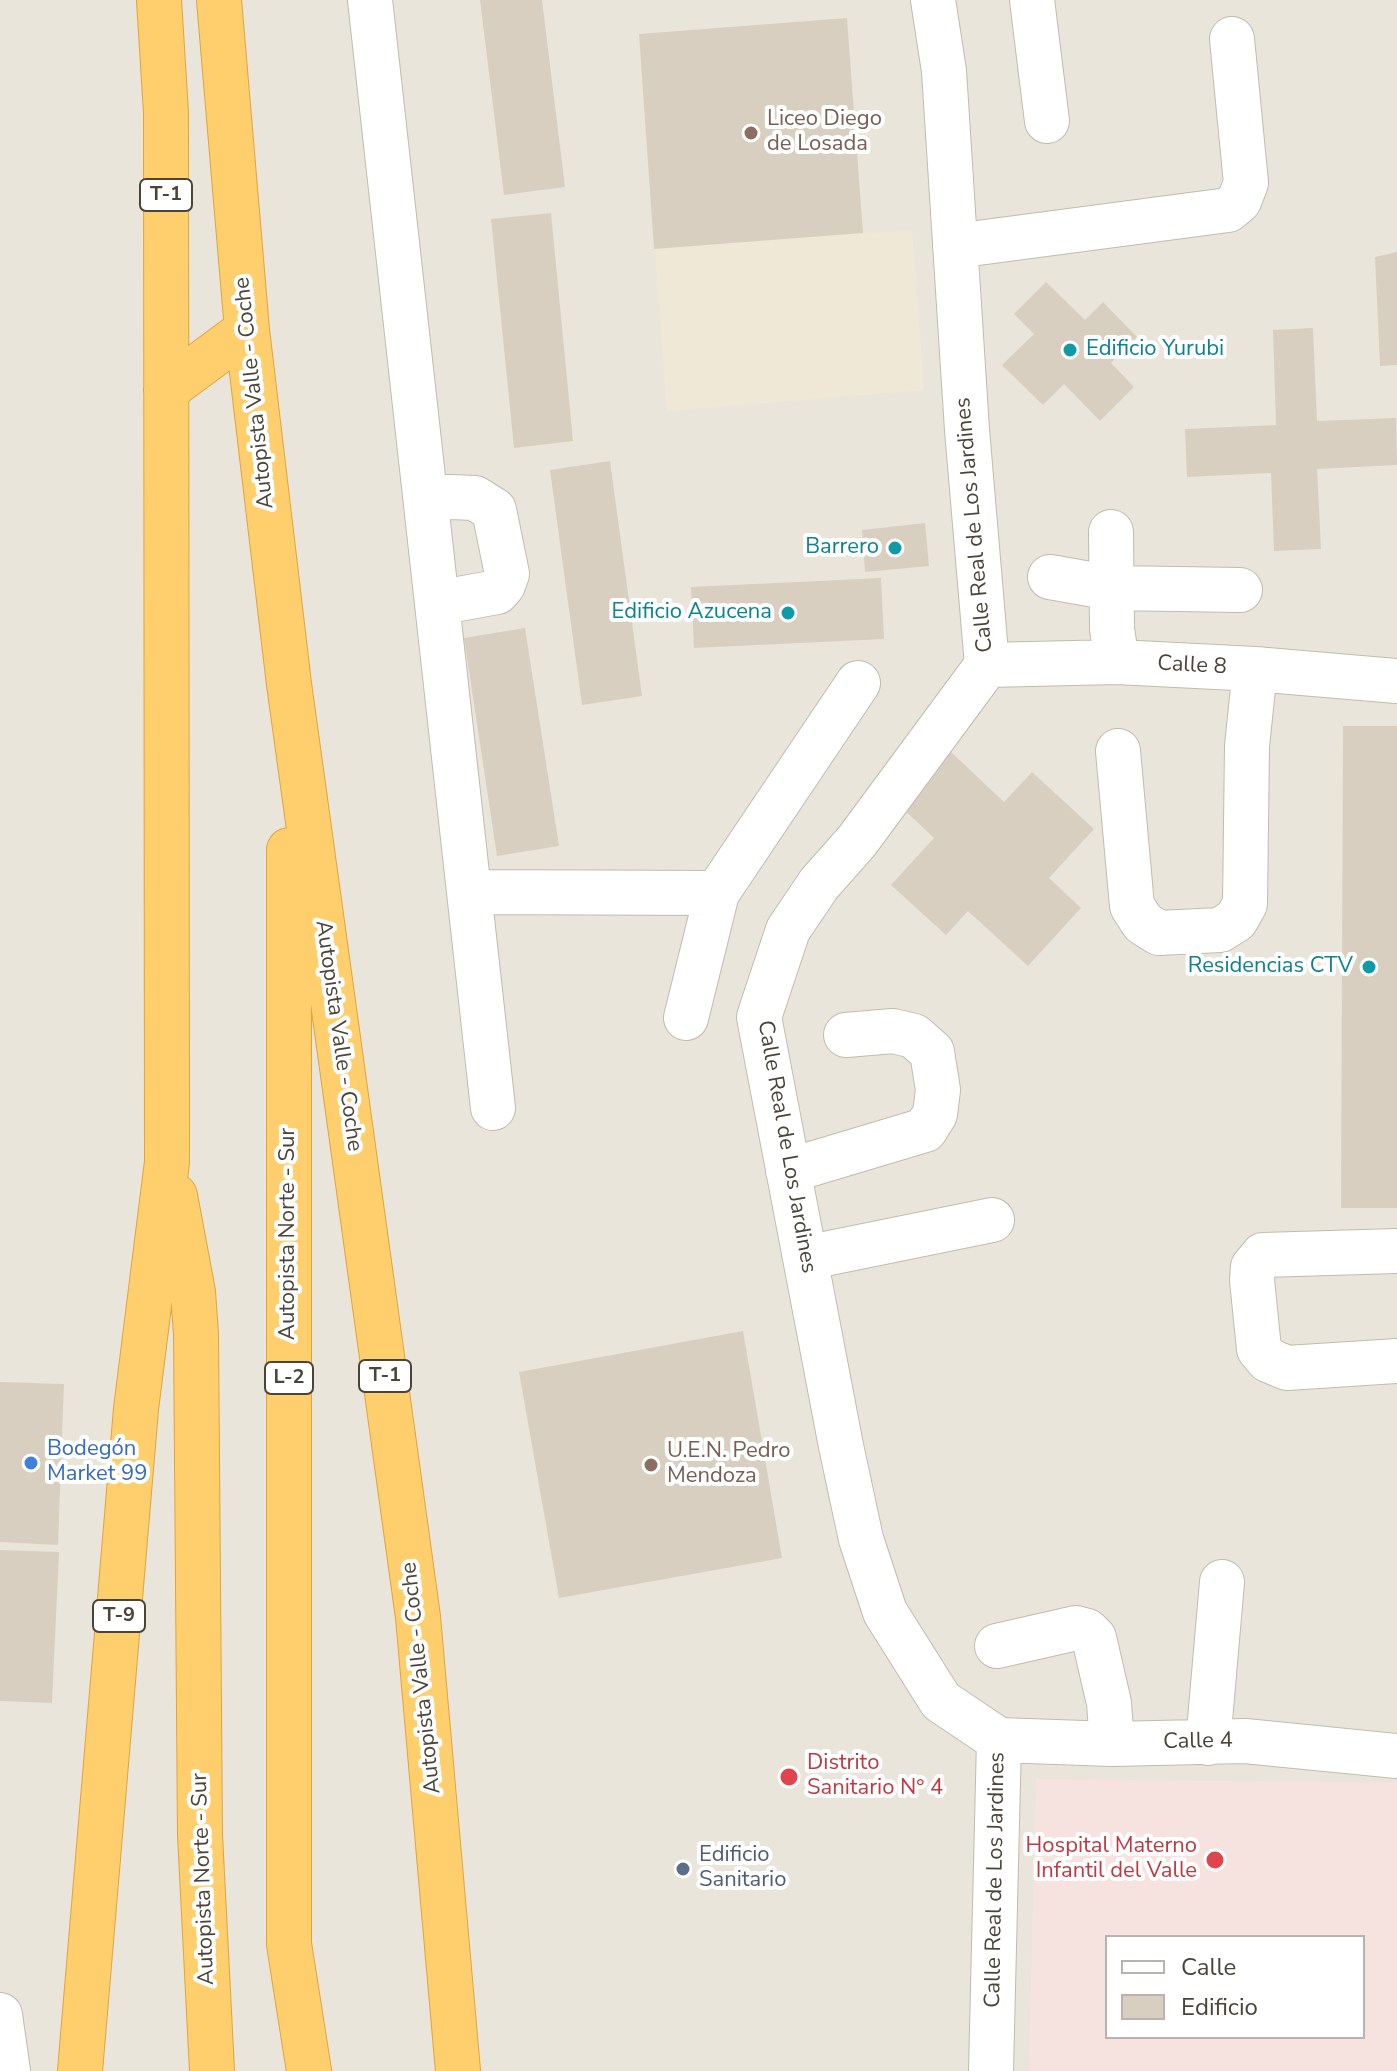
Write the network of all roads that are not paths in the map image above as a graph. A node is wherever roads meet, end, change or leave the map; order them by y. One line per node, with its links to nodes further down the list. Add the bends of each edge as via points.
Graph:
1 (159, 0): 10 (highway, T-1, via 166,113)
2 (219, 0): 9 (highway, Autopista Valle - Coche / T-1)
3 (370, 0): 11 (street)
4 (933, 0): 8 (street, Calle Real de Los Jardines, via 944,71)
5 (1032, 0): 7 (street)
6 (1232, 39): 8 (street, via 1246,183 1239,201 1228,210)
7 (1047, 121)
8 (955, 246): 18 (street, Calle Real de Los Jardines)
9 (247, 330): 10 (highway); 22 (highway, Autopista Valle - Coche / T-1)
10 (166, 390): 29 (highway, T-1)
11 (425, 496): 16 (street); 16 (street, via 475,498 494,510 507,574 497,592)
12 (1111, 532): 14 (street)
13 (1050, 577): 14 (street)
14 (1112, 588): 15 (street); 17 (street)
15 (1240, 590)
16 (437, 603): 24 (street)
17 (1117, 662): 18 (street, Calle 8); 19 (street, Calle 8)
18 (987, 665): 30 (street, Calle Real de Los Jardines, via 788,930 759,1017)
19 (1255, 669): 20 (street, Calle 8); 23 (street, via 1247,746 1245,904 1236,920 1220,930 1159,933 1143,923 1132,906)
20 (1397, 681)
21 (858, 683): 25 (street)
22 (289, 684): 45 (highway, Autopista Norte - Sur / L-2, via 289,1944); 46 (highway, Autopista Valle - Coche / T-1, via 418,1617)
23 (1118, 751)
24 (469, 892): 25 (street); 28 (street)
25 (717, 893): 26 (street)
26 (686, 1018)
27 (846, 1035): 30 (street, via 893,1031 914,1036 932,1052 938,1090 935,1114 925,1130)
28 (493, 1108)
29 (167, 1162): 43 (highway, T-9, via 136,1409); 44 (highway, Autopista Norte - Sur, via 193,1292 196,1334 200,1835)
30 (788, 1171): 33 (street, Calle Real de Los Jardines)
31 (992, 1220): 33 (street)
32 (1397, 1251): 34 (street, via 1263,1255 1253,1267 1252,1280 1259,1349 1268,1360 1287,1368)
33 (805, 1258): 37 (street, Calle Real de Los Jardines, via 854,1508 885,1612 941,1701)
34 (1397, 1361)
35 (1222, 1582): 38 (street)
36 (997, 1646): 39 (street, via 1076,1628 1087,1631 1094,1638 1109,1703)
37 (999, 1740): 39 (street, Calle 4); 47 (street, Calle Real de Los Jardines)
38 (1208, 1743): 39 (street, Calle 4); 40 (street, Calle 4, via 1245,1741)
39 (1112, 1744)
40 (1397, 1756)
41 (0, 2015): 42 (street)
42 (8, 2071)
43 (80, 2071)
44 (212, 2071)
45 (309, 2071)
46 (458, 2071)
47 (991, 2071)

